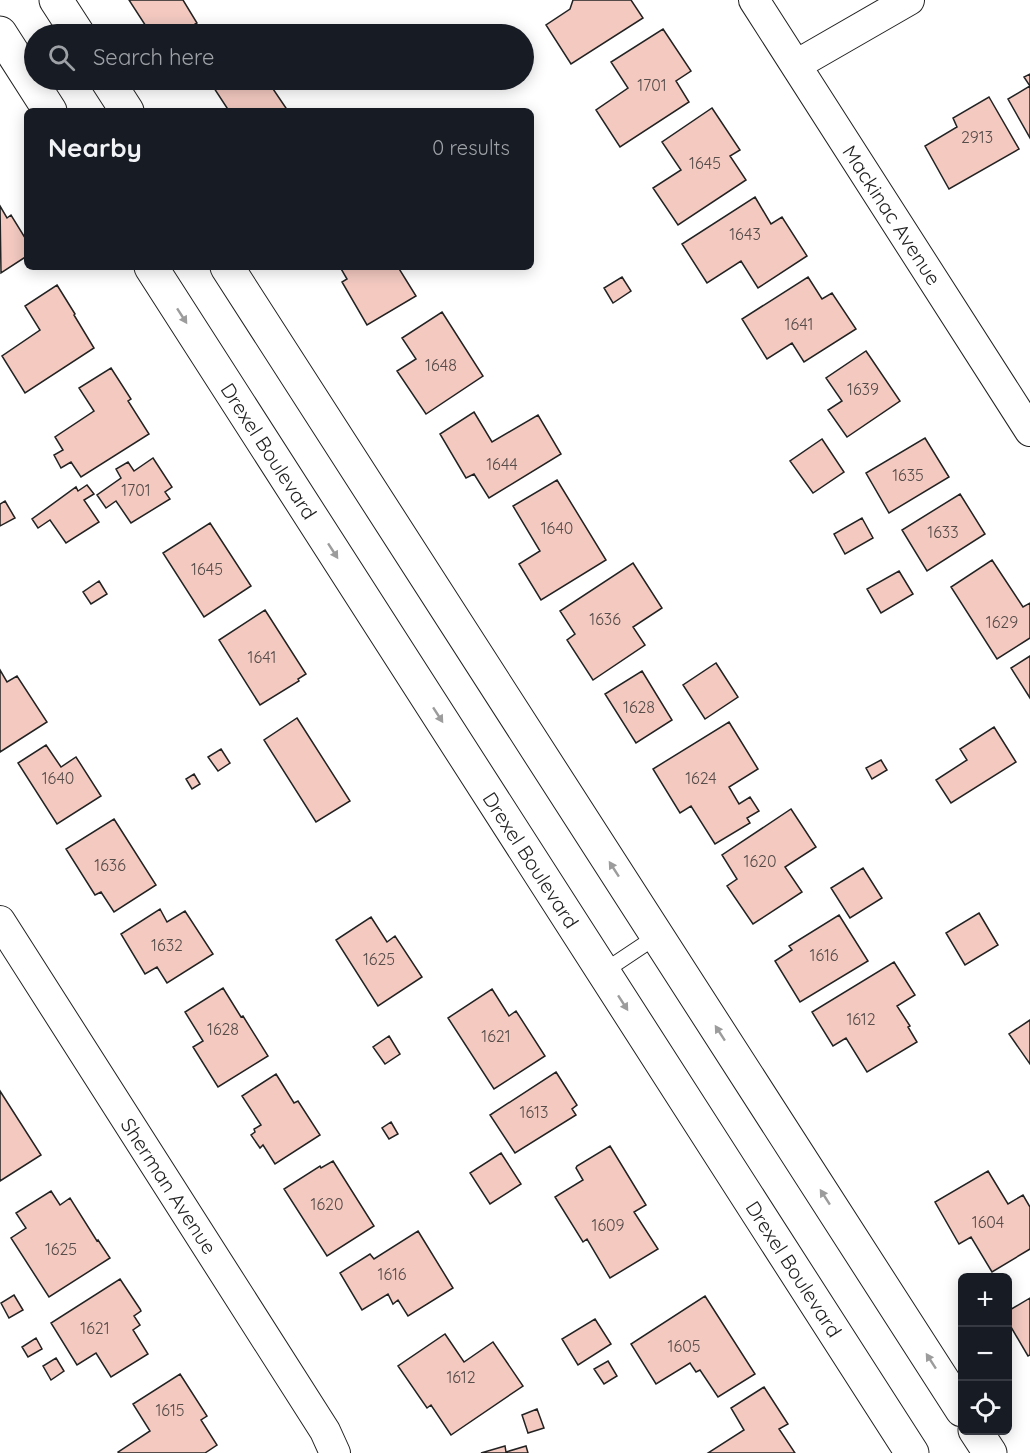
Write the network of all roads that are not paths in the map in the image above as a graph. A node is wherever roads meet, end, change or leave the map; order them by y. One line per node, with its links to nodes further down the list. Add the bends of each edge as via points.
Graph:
1 (56, 0): 4 (street)
2 (754, 0): 6 (street, Mackinac Avenue)
3 (909, 0): 6 (street)
4 (72, 24)
5 (0, 33): 7 (street)
6 (796, 65): 14 (street, Mackinac Avenue)
7 (24, 70)
8 (37, 90): 10 (street)
9 (113, 90): 11 (street)
10 (48, 108)
11 (125, 108)
12 (153, 270): 17 (street, Drexel Boulevard, one-way to 17)
13 (229, 270): 16 (street, one-way to 13)
14 (1030, 431)
15 (0, 921): 20 (street, Sherman Avenue, via 319,1421)
16 (657, 936): 17 (lane); 18 (street, one-way to 16)
17 (603, 972): 21 (street, Drexel Boulevard, one-way to 21)
18 (958, 1402)
19 (978, 1435): 22 (street)
20 (335, 1453)
21 (912, 1453)
22 (990, 1453)

